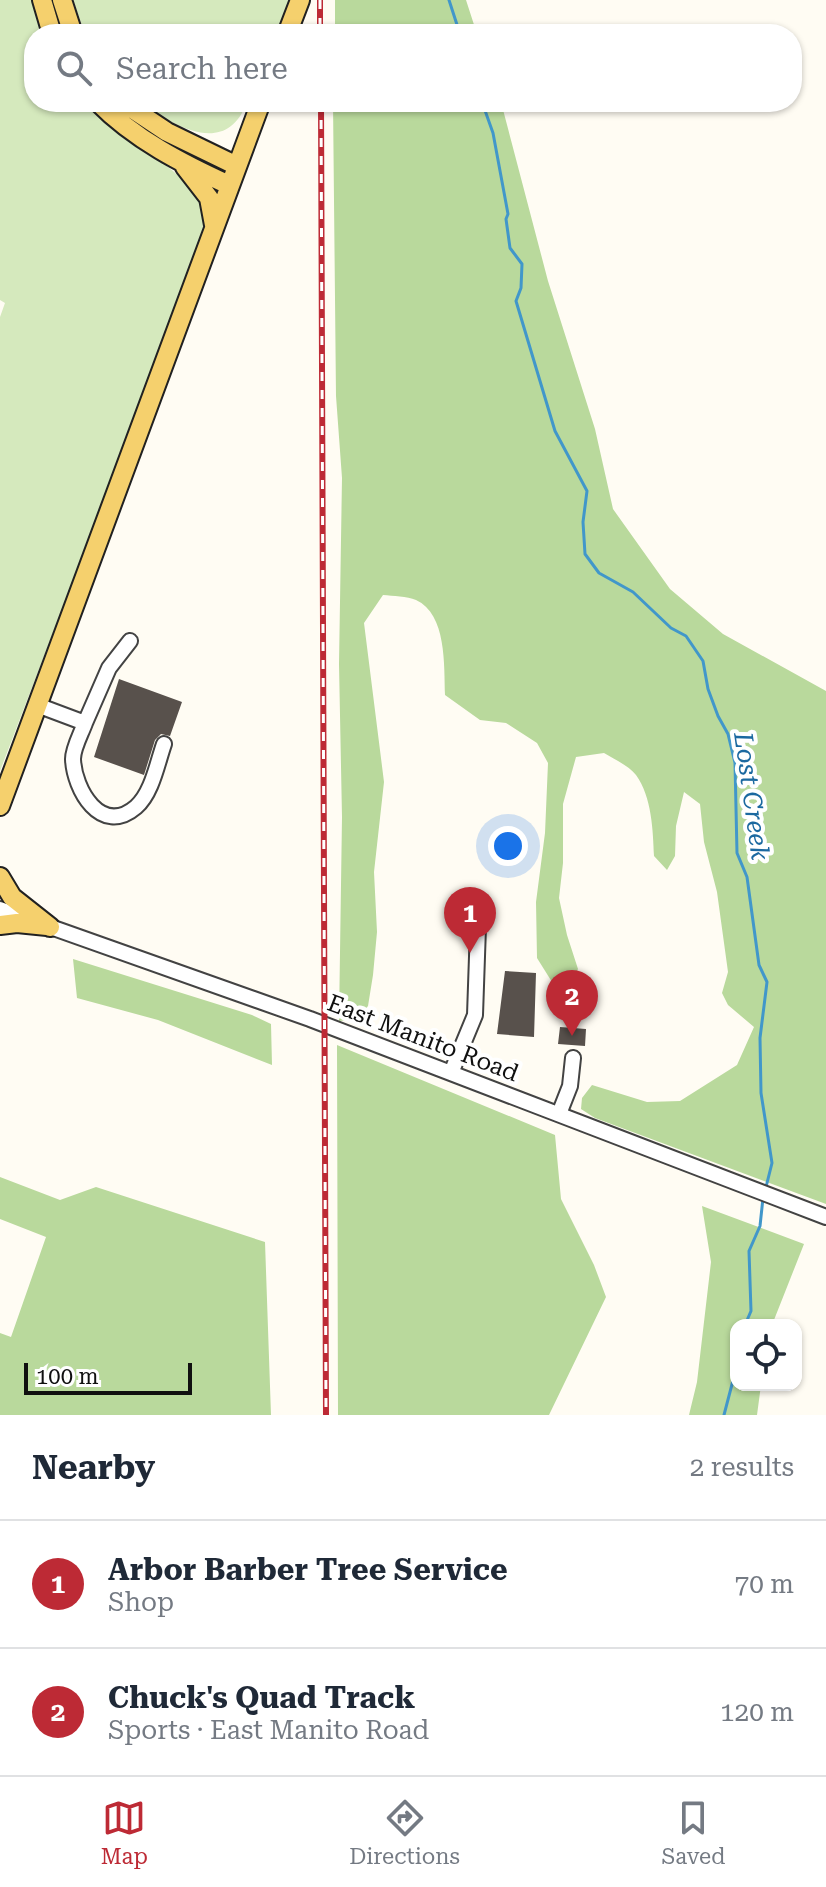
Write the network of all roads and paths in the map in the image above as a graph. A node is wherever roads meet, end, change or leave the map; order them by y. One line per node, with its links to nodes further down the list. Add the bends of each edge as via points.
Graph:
1 (42, 0): 4 (main road)
2 (62, 0): 5 (main road)
3 (300, 0): 6 (main road)
4 (49, 24)
5 (70, 24)
6 (291, 24)
7 (110, 112): 10 (main road)
8 (137, 112): 11 (main road)
9 (257, 112): 11 (main road)
10 (184, 165): 12 (main road); 13 (main road, via 209,198)
11 (237, 166): 12 (main road)
12 (229, 185): 13 (main road)
13 (214, 225): 15 (main road)
14 (130, 641): 16 (street, via 109,668)
15 (37, 705): 16 (street); 18 (main road)
16 (85, 723): 17 (street, via 72,756 88,805 100,813 118,815 135,807 148,789)
17 (164, 744)
18 (0, 806)
19 (0, 877): 22 (main road, via 12,897)
20 (0, 909): 22 (street, East Manito Road)
21 (0, 925): 22 (main road)
22 (50, 927): 25 (street, East Manito Road)
23 (478, 927): 25 (street, via 475,1015)
24 (573, 1058): 26 (street)
25 (451, 1073): 26 (street, East Manito Road)
26 (559, 1114): 27 (street, East Manito Road)
27 (826, 1217)

